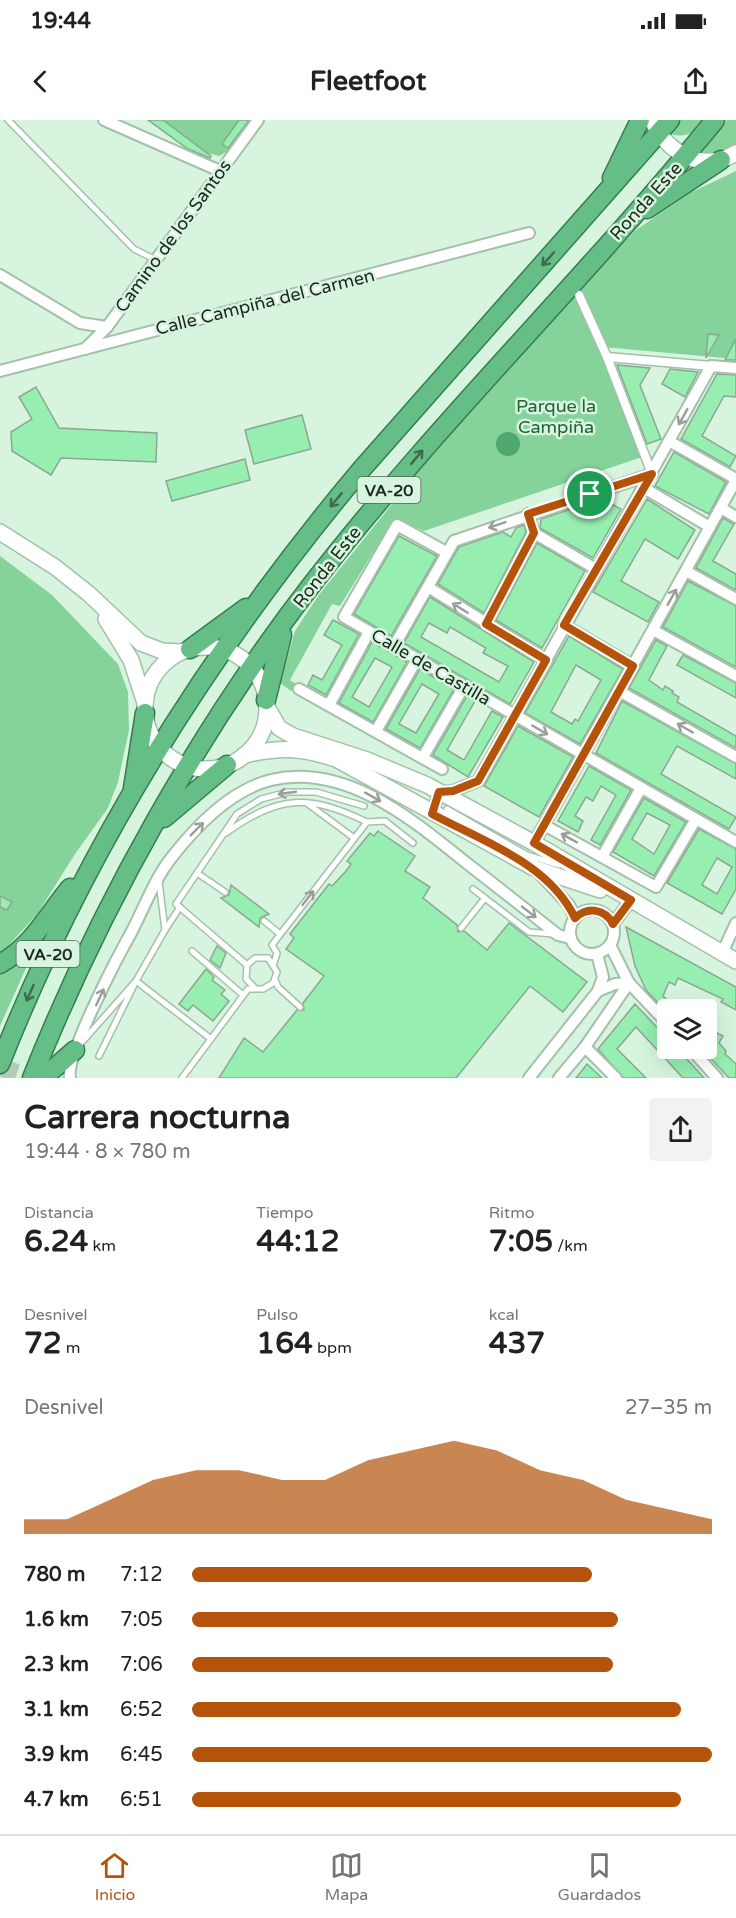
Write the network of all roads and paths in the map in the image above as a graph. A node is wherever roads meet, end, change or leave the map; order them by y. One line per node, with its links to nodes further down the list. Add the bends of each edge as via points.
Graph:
1 (8, 120): 14 (lane, via 135,249)
2 (104, 120): 10 (street)
3 (258, 120): 10 (street, Camino de los Santos)
4 (640, 120): 11 (highway)
5 (670, 120): 7 (highway, Ronda Este / VA-20)
6 (715, 120): 8 (highway, Ronda Este / VA-20)
7 (655, 127): 8 (main road, via 670,148); 11 (highway, Ronda Este / VA-20)
8 (685, 157): 9 (main road, via 703,161); 12 (highway, Ronda Este / VA-20)
9 (731, 157): 12 (highway)
10 (220, 171): 14 (street, Camino de los Santos)
11 (605, 194): 38 (highway, Ronda Este / VA-20, one-way to 38, via 360,471)
12 (628, 221): 40 (highway, Ronda Este / VA-20, one-way to 12, via 318,577 424,448)
13 (529, 233): 18 (street, Calle Campiña del Carmen)
14 (156, 260): 17 (street, Camino de los Santos)
15 (0, 275): 17 (street, via 80,323)
16 (579, 295): 19 (street)
17 (107, 327): 18 (street, Camino de los Santos)
18 (85, 349): 22 (street, Calle Campiña del Carmen)
19 (607, 357): 20 (street); 24 (street)
20 (711, 366): 21 (street); 23 (street, one-way to 23)
21 (736, 368)
22 (0, 371)
23 (669, 441): 24 (street); 25 (street)
24 (652, 474): 26 (street); 28 (street)
25 (736, 480): 27 (street)
26 (644, 488): 30 (street); 34 (street)
27 (721, 508): 29 (street); 30 (street)
28 (528, 514): 32 (street); 33 (street, one-way to 33, via 454,541)
29 (736, 517)
30 (710, 527): 35 (street)
31 (0, 532): 37 (main road)
32 (534, 533): 34 (street); 41 (street)
33 (446, 552): 36 (street); 44 (street, Calle de Castilla, via 397,525 344,617)
34 (596, 569): 42 (street)
35 (686, 571): 39 (street); 43 (street, one-way to 35)
36 (428, 587): 41 (street, one-way to 36); 45 (street)
37 (89, 594): 47 (main road, via 141,643 162,651); 58 (main road, via 131,660)
38 (260, 598): 46 (highway, Ronda Este / VA-20); 47 (highway)
39 (736, 599)
40 (287, 621): 51 (highway, Ronda Este / VA-20); 56 (highway)
41 (486, 624): 49 (street)
42 (564, 625): 49 (street); 50 (street)
43 (653, 630): 50 (street); 52 (street)
44 (369, 632): 45 (street, Calle de Castilla); 57 (street)
45 (394, 646): 48 (street, Calle de Castilla)
46 (222, 649): 47 (main road); 51 (main road); 61 (highway, Ronda Este / VA-20)
47 (186, 650): 58 (main road, via 162,665 153,678)
48 (417, 659): 53 (street, Calle de Castilla); 60 (street)
49 (546, 660): 59 (street)
50 (633, 666): 55 (street)
51 (252, 668): 56 (main road, via 260,679); 67 (highway, Ronda Este / VA-20)
52 (736, 676)
53 (464, 686): 59 (street, Calle de Castilla); 65 (street)
54 (299, 689): 57 (street)
55 (619, 691): 63 (street); 64 (street, one-way to 55)
56 (266, 704): 62 (main road, via 260,736); 70 (main road, via 279,728 292,736 367,760)
57 (329, 705): 60 (street)
58 (145, 708): 61 (main road, via 151,733); 71 (highway)
59 (516, 715): 63 (street, Calle de Castilla, one-way to 63); 70 (street, via 478,781)
60 (375, 731): 65 (street)
61 (160, 748): 67 (main road); 71 (highway, Ronda Este / VA-20)
62 (244, 755): 66 (main road); 74 (main road, via 278,748 308,750 336,759)
63 (583, 755): 69 (street, Calle de Castilla); 78 (street)
64 (736, 757)
65 (423, 758): 68 (street)
66 (227, 765): 67 (main road, via 208,769); 77 (highway)
67 (189, 766): 77 (highway, Ronda Este / VA-20)
68 (442, 769)
69 (641, 788): 75 (street, Calle de Castilla); 85 (street)
70 (439, 792): 74 (street); 83 (main road)
71 (132, 795): 84 (highway, Ronda Este / VA-20)
72 (304, 801): 76 (lane, via 340,809); 79 (lane, via 274,806 246,818); 80 (lane)
73 (364, 806): 79 (lane, one-way to 79, via 316,792 288,792 261,799 237,814)
74 (440, 812): 86 (main road); 88 (lane, via 527,855)
75 (696, 819): 81 (street, Calle de Castilla); 85 (street, via 657,887)
76 (367, 822): 80 (lane); 82 (lane, via 385,821)
77 (156, 825): 126 (highway, Ronda Este / VA-20, via 96,933)
78 (544, 825): 83 (street); 85 (street, one-way to 78)
79 (222, 836): 87 (lane)
80 (354, 838): 101 (lane, one-way to 80)
81 (736, 842)
82 (413, 843)
83 (534, 843): 88 (main road)
84 (104, 847): 111 (highway, via 25,948); 125 (highway, Ronda Este / VA-20, one-way to 125, via 61,924)
85 (602, 857)
86 (534, 868): 93 (main road); 95 (street, via 569,905)
87 (197, 873): 91 (lane); 94 (lane, via 176,904)
88 (586, 873): 93 (main road)
89 (158, 881): 100 (lane); 102 (street, one-way to 102, via 170,859 196,829 242,792 271,780 318,778 362,791 407,816); 122 (street, one-way to 89)
90 (473, 889): 92 (lane)
91 (225, 892)
92 (485, 898): 99 (lane); 102 (lane, via 529,932)
93 (631, 900): 98 (street); 106 (main road)
94 (180, 907): 100 (lane); 110 (lane)
95 (575, 918): 98 (street, via 586,910 596,910); 103 (street)
96 (264, 921): 101 (lane)
97 (736, 923): 106 (street)
98 (613, 924): 104 (street)
99 (460, 928)
100 (165, 930): 112 (lane)
101 (280, 934): 108 (lane, via 272,945 277,953)
102 (558, 935): 103 (street)
103 (570, 938): 107 (street, via 581,952)
104 (610, 945): 107 (street); 114 (street)
105 (192, 951): 117 (lane)
106 (722, 952): 109 (main road)
107 (597, 954): 116 (street, via 603,977)
108 (272, 960): 110 (lane, via 260,957); 113 (lane, via 277,972)
109 (736, 961)
110 (249, 962): 115 (lane, via 245,974)
111 (0, 963)
112 (136, 981): 120 (lane); 122 (lane); 123 (lane)
113 (273, 983): 115 (lane, via 263,989); 118 (lane)
114 (629, 983): 116 (street); 119 (street); 121 (street)
115 (250, 986): 117 (lane)
116 (598, 991): 130 (street)
117 (243, 995): 120 (lane)
118 (300, 1007)
119 (657, 1012)
120 (211, 1039): 129 (lane)
121 (585, 1047): 131 (street); 132 (street)
122 (75, 1050): 127 (highway); 128 (street, via 68,1071)
123 (99, 1056)
124 (700, 1059): 133 (street)
125 (0, 1064)
126 (32, 1078)
127 (43, 1078)
128 (70, 1078)
129 (182, 1078)
130 (530, 1078)
131 (559, 1078)
132 (616, 1078)
133 (717, 1078)

